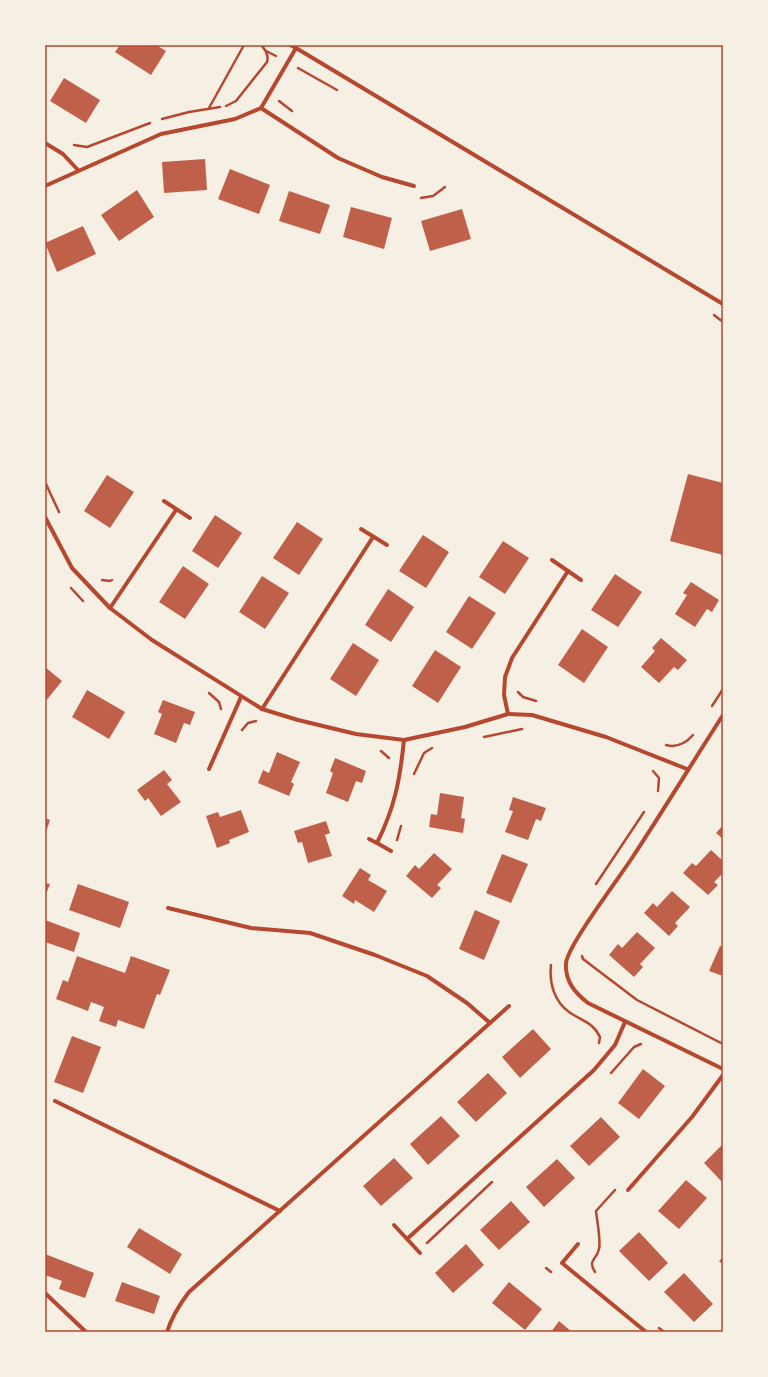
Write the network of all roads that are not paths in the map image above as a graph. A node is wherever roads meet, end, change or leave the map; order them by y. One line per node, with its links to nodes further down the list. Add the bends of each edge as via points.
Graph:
1 (290, 45): 2 (street)
2 (296, 48): 3 (street); 8 (street)
3 (261, 108): 5 (street, via 235,119 161,134); 7 (street, via 338,158 382,177)
4 (45, 143): 5 (street, via 63,154)
5 (78, 170): 6 (street)
6 (45, 186)
7 (414, 186)
8 (723, 304)
9 (164, 501): 10 (street)
10 (176, 510): 12 (street); 19 (street)
11 (45, 517): 19 (street, via 72,568)
12 (190, 518)
13 (361, 529): 14 (street)
14 (373, 537): 15 (street); 21 (street)
15 (386, 545)
16 (552, 560): 17 (street)
17 (568, 571): 18 (street); 22 (street, via 512,658 505,677 504,695)
18 (581, 580)
19 (110, 608): 20 (street, via 152,640)
20 (241, 697): 21 (street); 25 (street)
21 (262, 709): 24 (street, via 356,734)
22 (508, 714): 24 (street, via 465,727); 26 (street, via 532,715 606,737)
23 (723, 715): 26 (street)
24 (404, 740): 28 (street, via 401,776 389,818)
25 (209, 769)
26 (687, 769): 32 (street, via 566,962 569,983 577,995 588,1004)
27 (369, 839): 28 (street)
28 (377, 843): 29 (street)
29 (391, 850)
30 (168, 908): 33 (street, via 251,928 310,933 375,955 428,976 467,1002)
31 (509, 1006): 33 (street)
32 (625, 1022): 34 (street); 40 (street, via 614,1045 594,1070)
33 (490, 1023): 38 (street)
34 (723, 1069)
35 (723, 1075): 37 (street, via 692,1117)
36 (55, 1101): 38 (street)
37 (628, 1190)
38 (280, 1211): 45 (street, via 190,1292 174,1312)
39 (394, 1225): 40 (street)
40 (407, 1239): 42 (street)
41 (578, 1244): 46 (street, via 562,1263)
42 (420, 1253)
43 (45, 1293): 44 (street)
44 (86, 1332)
45 (167, 1332)
46 (646, 1332)

